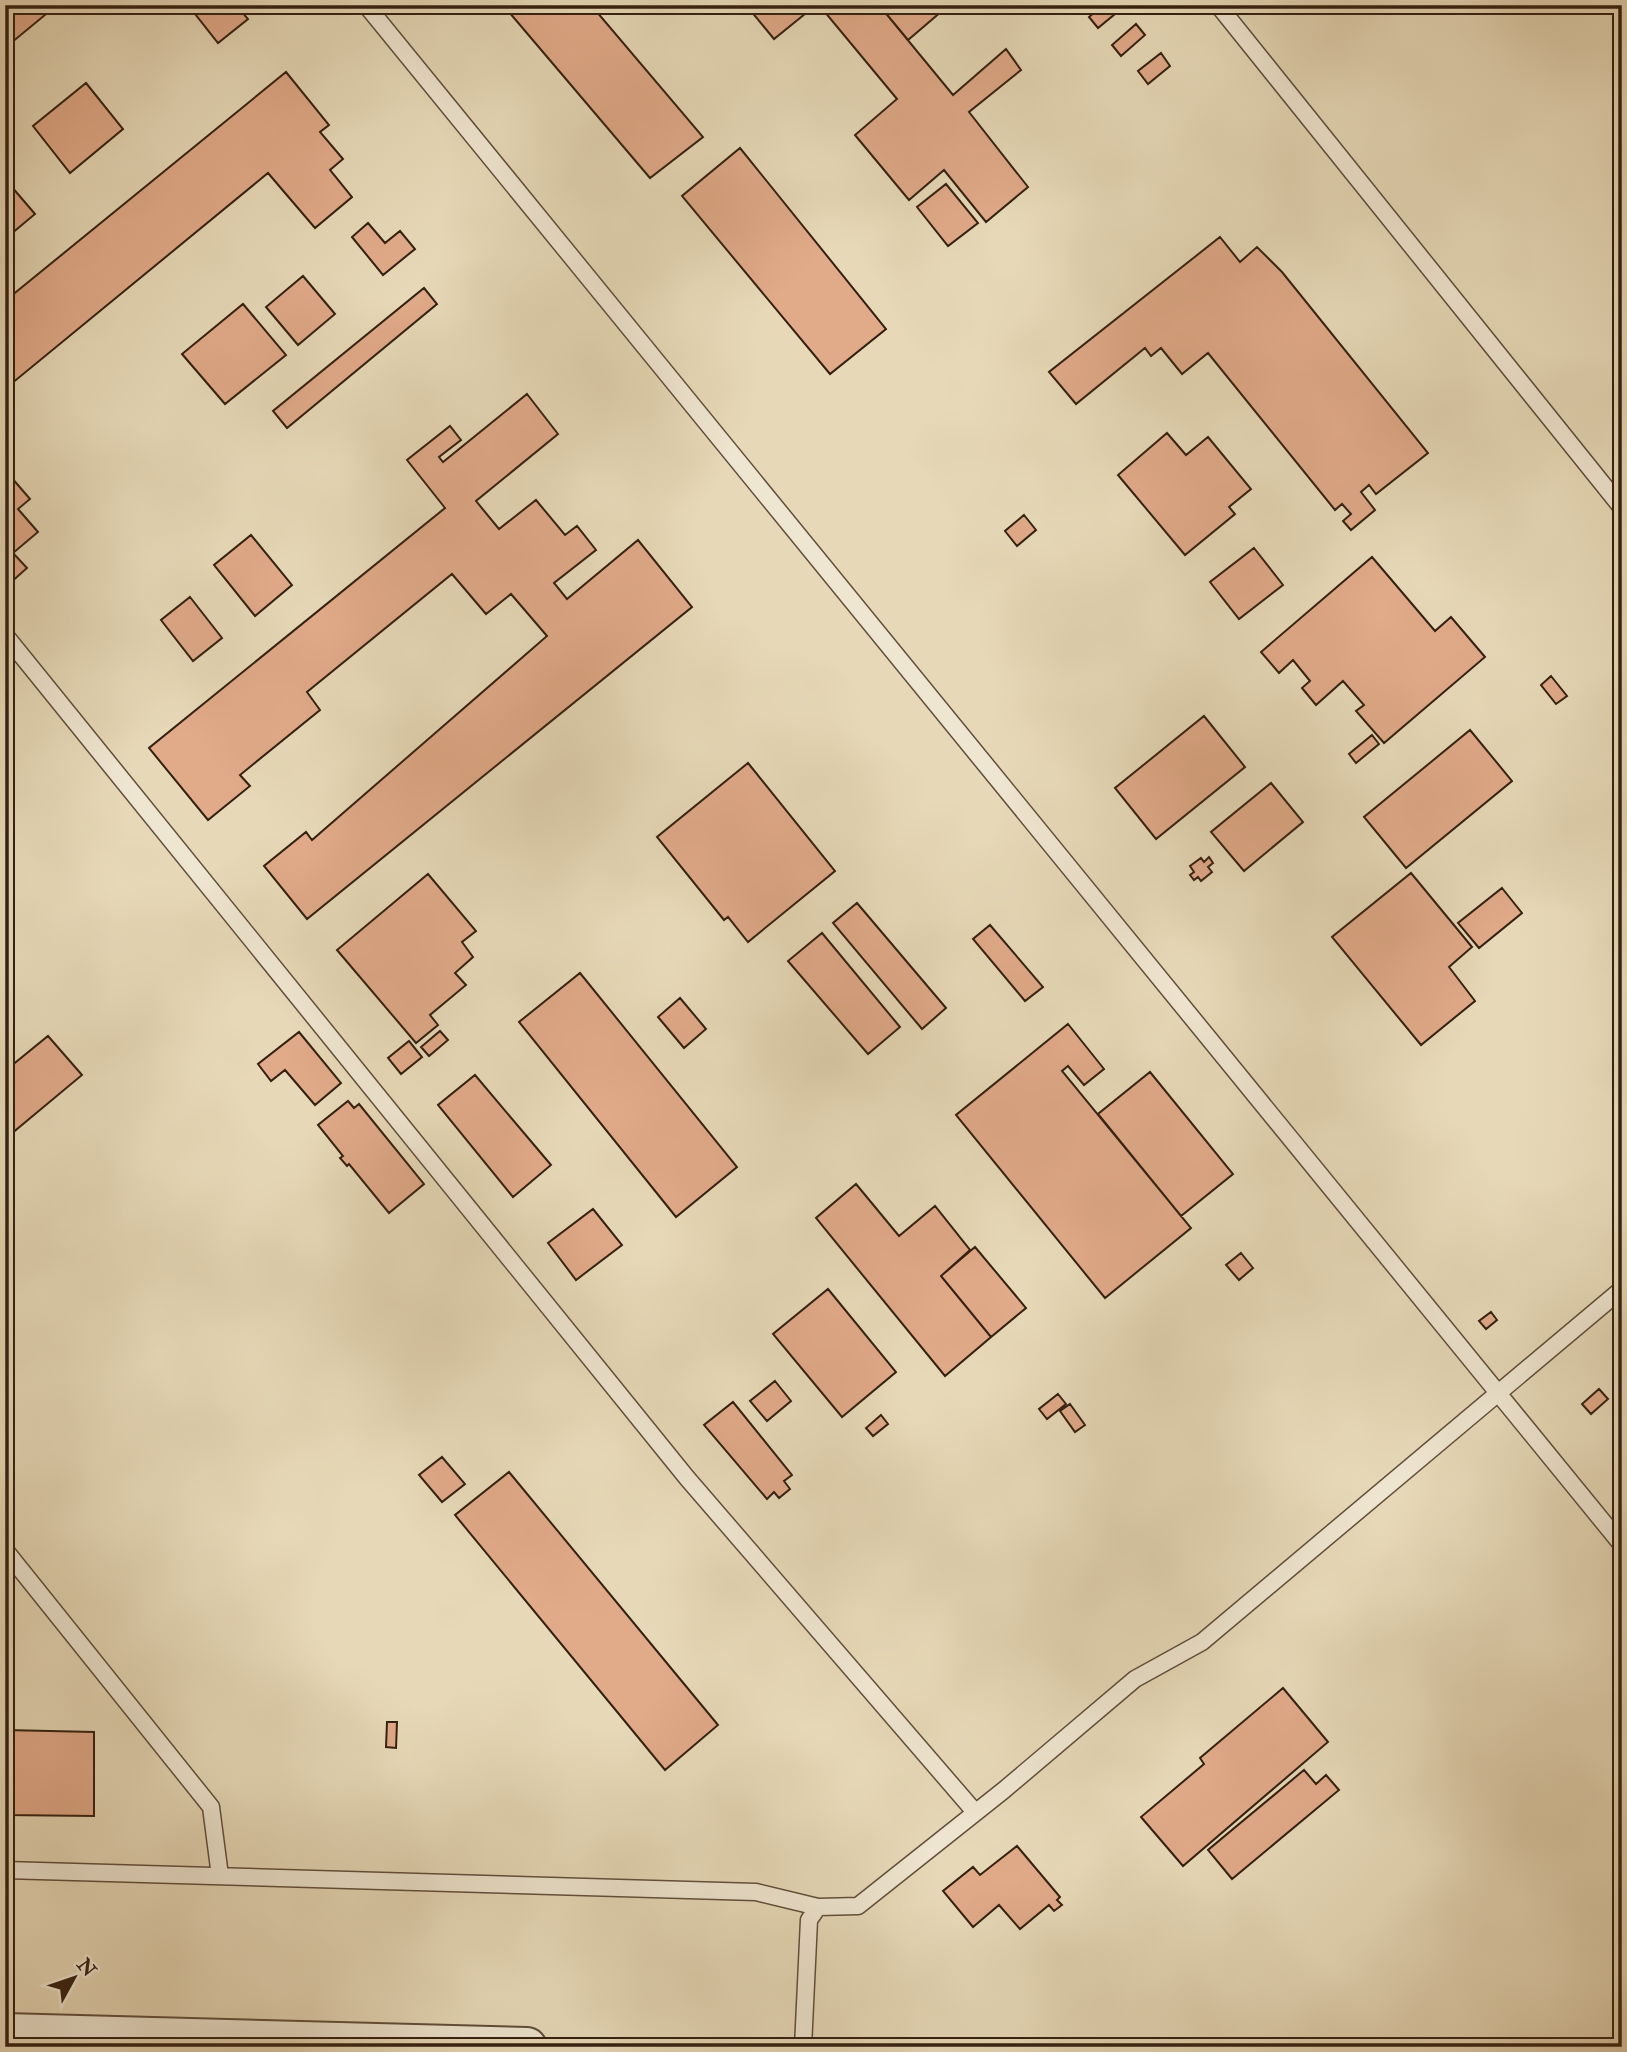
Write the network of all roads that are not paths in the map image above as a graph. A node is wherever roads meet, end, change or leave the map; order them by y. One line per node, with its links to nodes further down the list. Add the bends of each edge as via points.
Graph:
1 (366, 5): 6 (lane)
2 (1218, 5): 3 (lane)
3 (1622, 508)
4 (5, 635): 9 (lane, via 687,1478)
5 (1622, 1289): 6 (lane)
6 (1497, 1394): 7 (lane); 9 (lane, via 1202,1642 1135,1679)
7 (1622, 1545)
8 (5, 1550): 11 (lane, via 211,1807)
9 (975, 1812): 12 (lane, via 858,1906)
10 (5, 1870): 11 (lane)
11 (220, 1876): 12 (lane, via 756,1892)
12 (813, 1913): 15 (lane)
13 (5, 2034): 14 (street)
14 (527, 2047)
15 (803, 2047)

